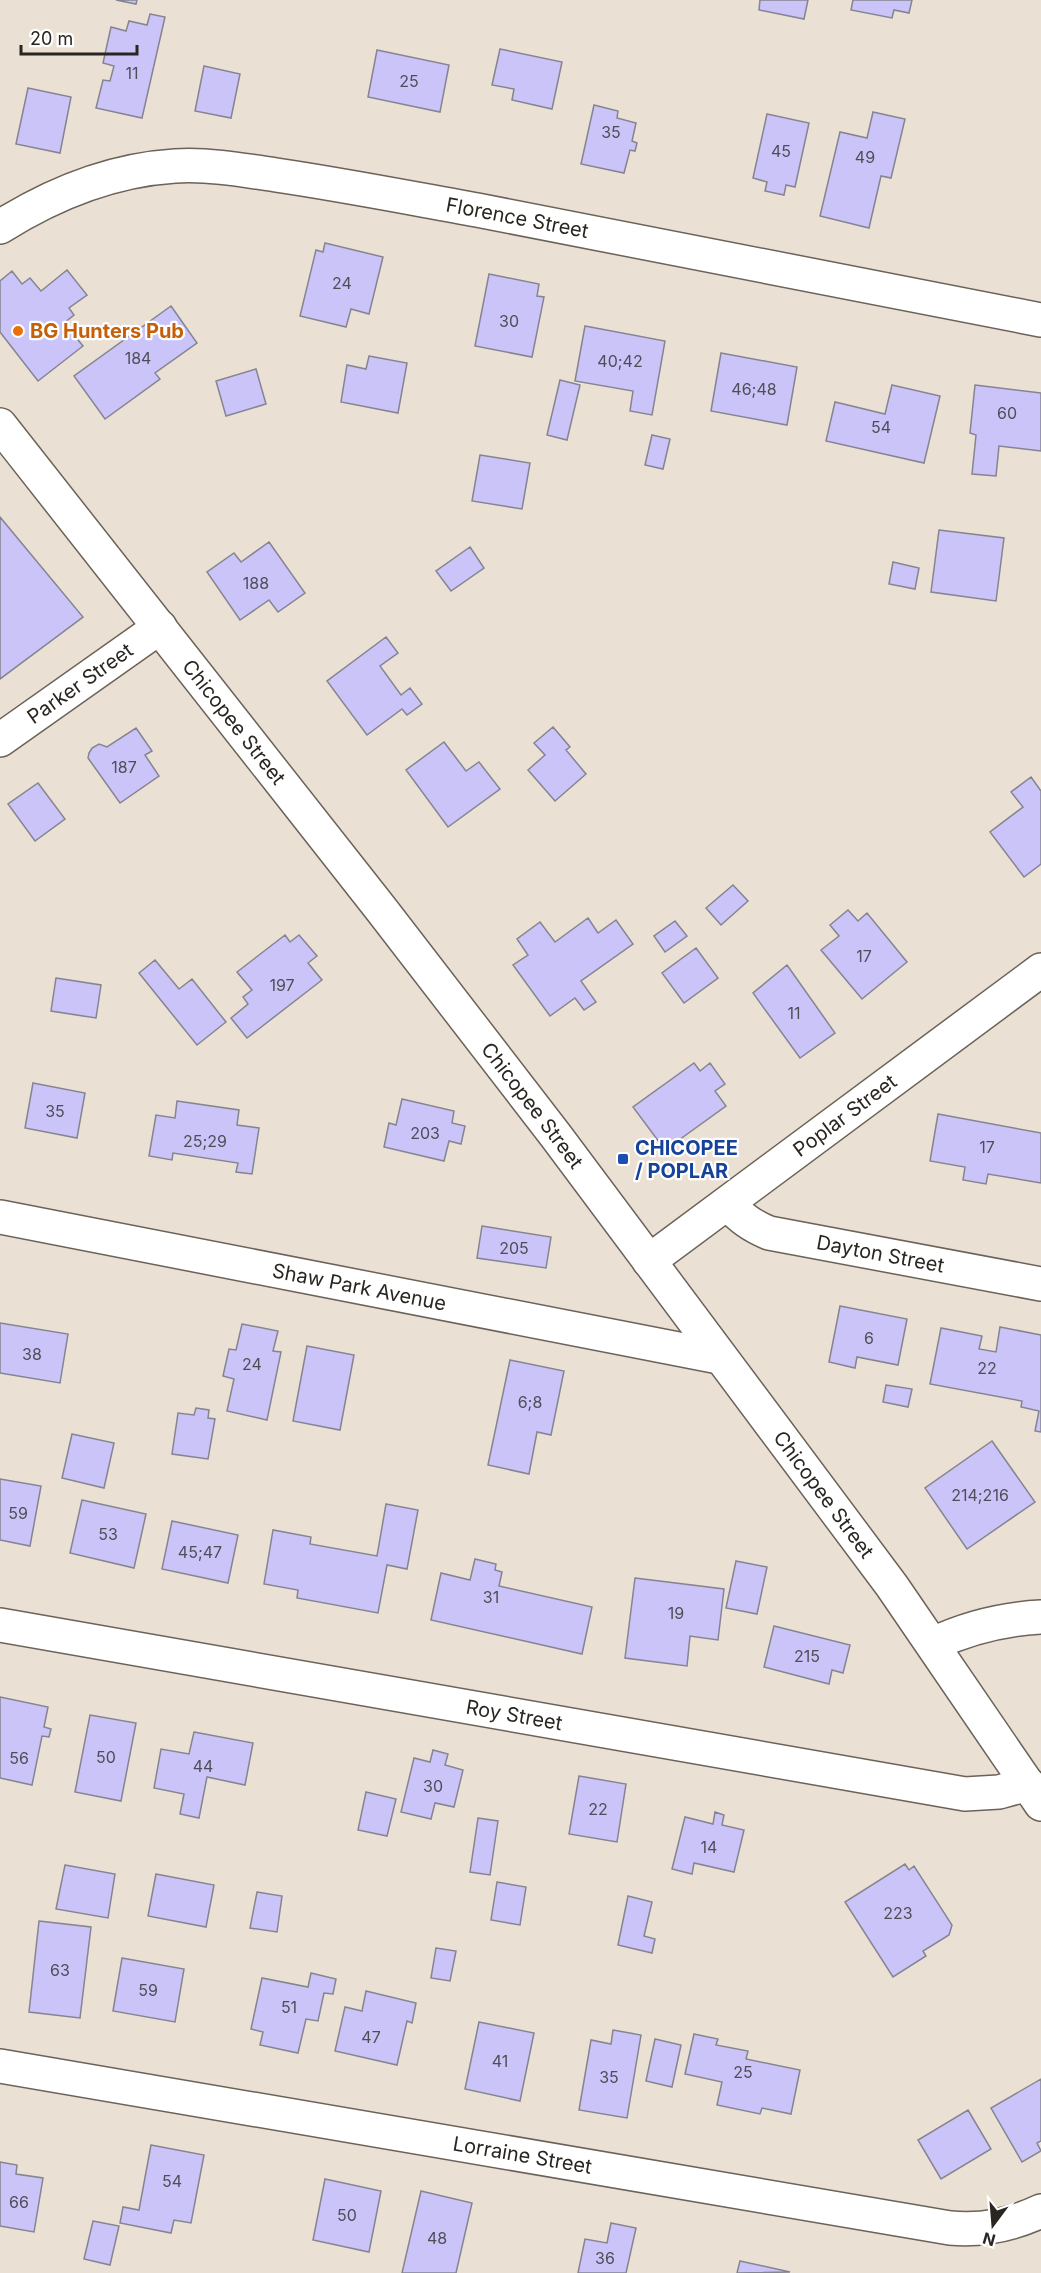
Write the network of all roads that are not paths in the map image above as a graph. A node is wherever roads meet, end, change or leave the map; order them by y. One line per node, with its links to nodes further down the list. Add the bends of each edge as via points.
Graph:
1 (0, 227): 2 (street, Florence Street, via 46,200 109,176 142,169 216,166 345,185)
2 (1041, 320)
3 (0, 425): 4 (street, Chicopee Street)
4 (160, 627): 5 (street, Parker Street); 9 (street, Chicopee Street, via 556,1136)
5 (0, 740)
6 (1041, 970): 7 (street, Poplar Street)
7 (728, 1204): 9 (street, Poplar Street); 10 (street, Dayton Street, via 753,1227 769,1233)
8 (0, 1217): 11 (street, Shaw Park Avenue)
9 (649, 1262): 11 (street, Chicopee Street)
10 (1041, 1284)
11 (719, 1357): 14 (street, Chicopee Street)
12 (1041, 1617): 14 (street, via 1000,1622)
13 (0, 1625): 15 (street, Roy Street, via 965,1794)
14 (933, 1644): 15 (street, Chicopee Street)
15 (1035, 1794)
16 (0, 2066): 17 (street, Lorraine Street, via 950,2228 996,2227)
17 (1041, 2211)

